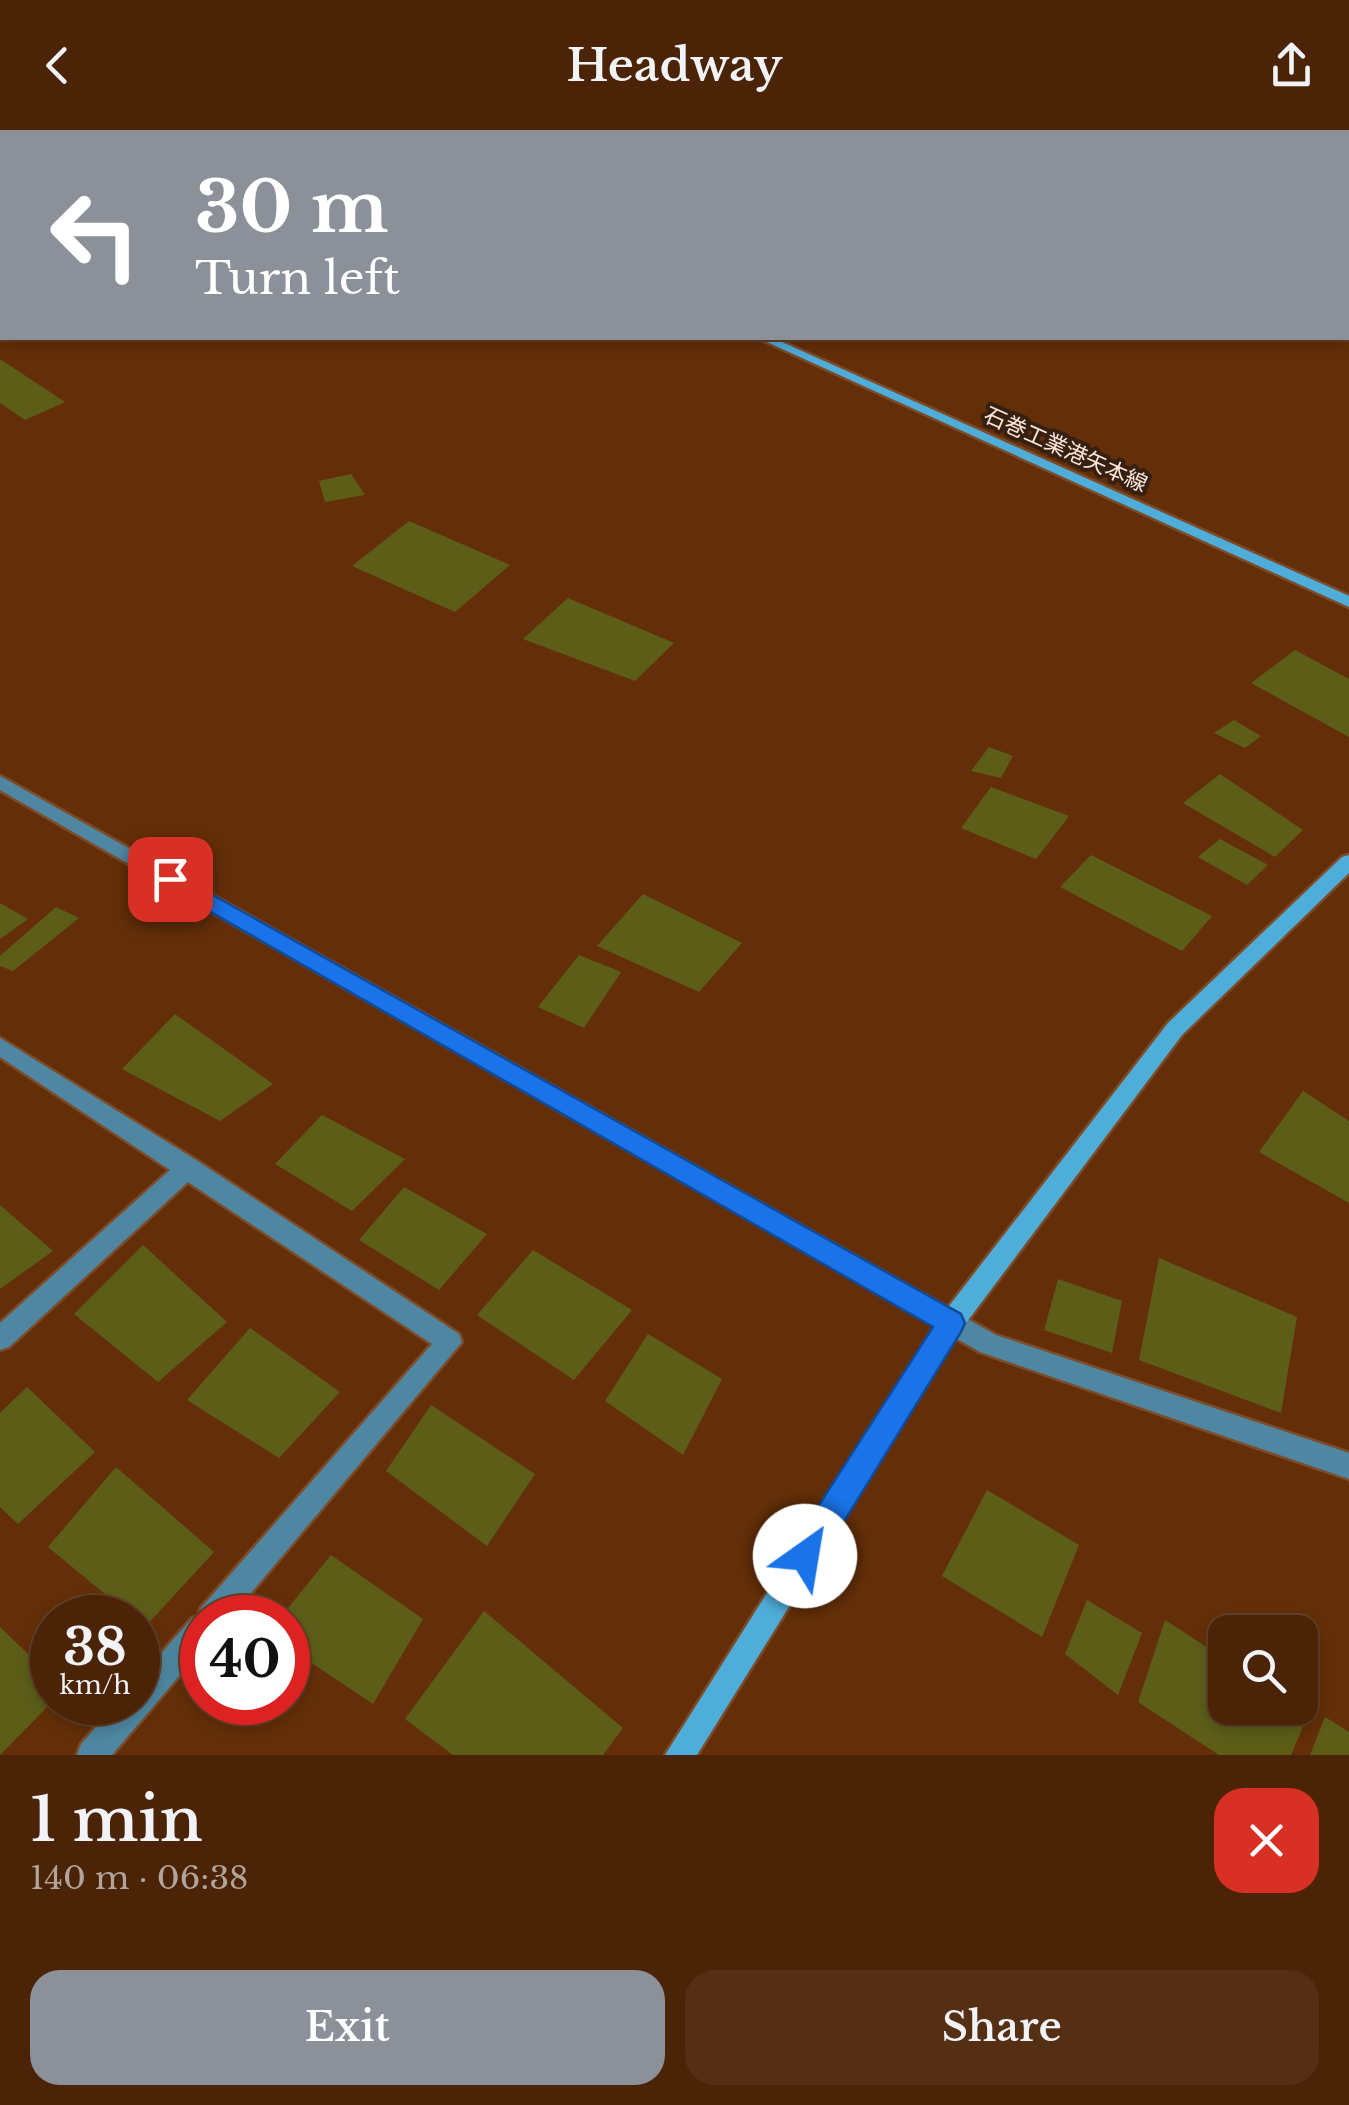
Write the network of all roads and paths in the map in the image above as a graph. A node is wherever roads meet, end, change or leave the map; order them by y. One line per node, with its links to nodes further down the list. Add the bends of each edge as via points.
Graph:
1 (768, 340): 2 (street, 石巻工業港矢本線)
2 (1349, 602)
3 (0, 782): 7 (street)
4 (1349, 862): 7 (street, via 1175,1028)
5 (0, 1046): 6 (street)
6 (188, 1167): 8 (street); 10 (street, via 450,1342)
7 (951, 1323): 9 (street, via 989,1344); 13 (street)
8 (0, 1339)
9 (1349, 1466)
10 (231, 1595)
11 (180, 1653): 12 (street)
12 (92, 1755)
13 (680, 1755)

